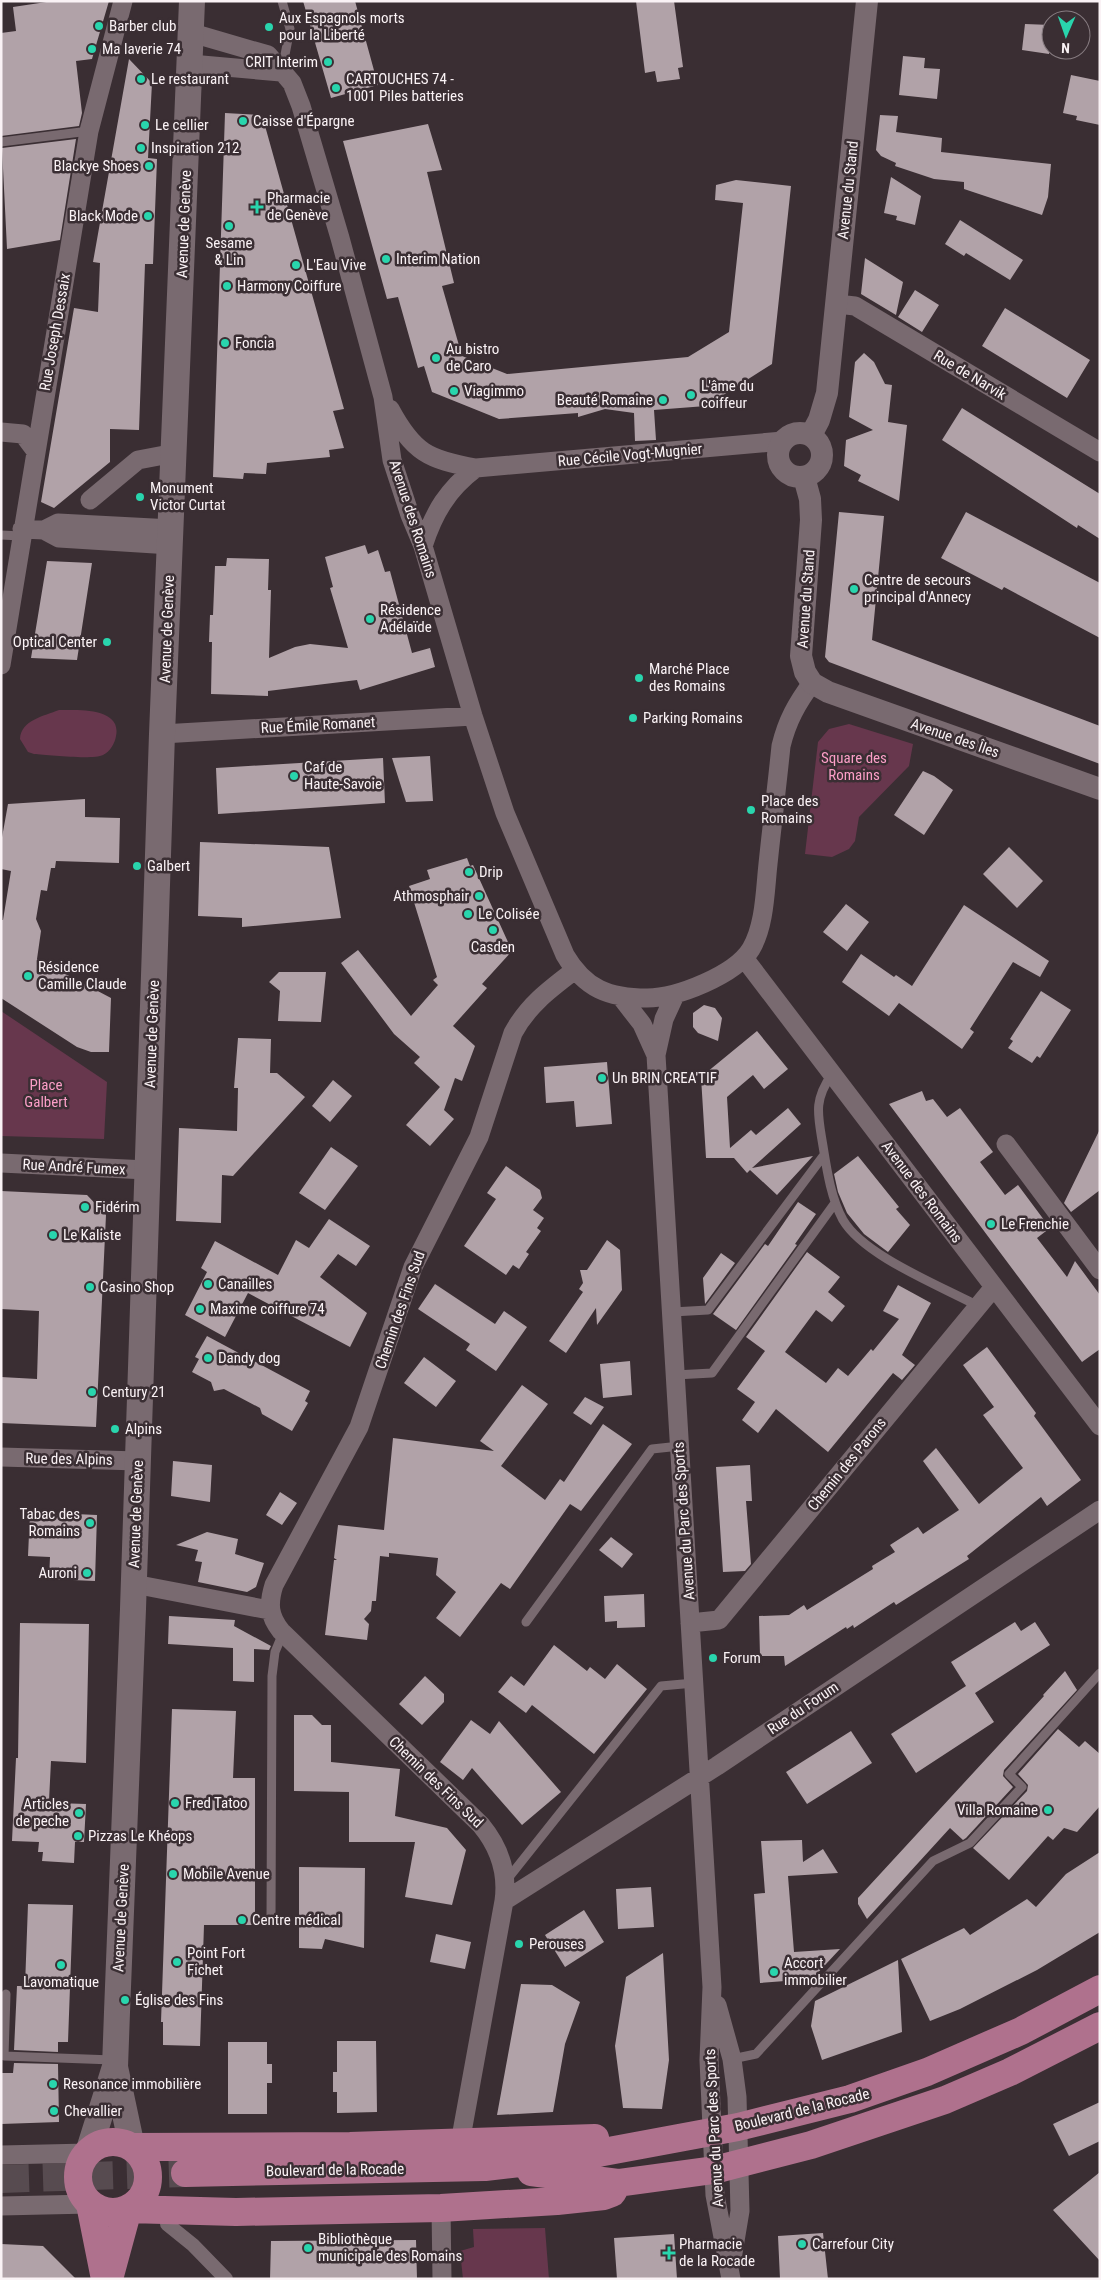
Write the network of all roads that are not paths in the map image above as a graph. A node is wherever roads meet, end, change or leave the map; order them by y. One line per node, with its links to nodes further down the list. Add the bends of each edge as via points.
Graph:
1 (123, 1): 8 (street, Rue Joseph Dessaix)
2 (192, 1): 5 (main road, Avenue de Genève)
3 (282, 1): 7 (lane, via 290,38)
4 (867, 1): 10 (street, Avenue du Stand)
5 (192, 33): 6 (main road, Avenue de Genève); 7 (street, Avenue des Romains, via 268,55)
6 (191, 64): 7 (street); 17 (main road, Avenue de Genève)
7 (281, 72): 11 (street, Avenue des Romains, via 292,83 301,106)
8 (89, 131): 9 (lane); 15 (street, Rue Joseph Dessaix)
9 (1, 142)
10 (837, 304): 13 (street, Avenue du Stand, via 827,393); 16 (street, Rue de Narvik, via 855,306)
11 (383, 397): 18 (street, Rue Cécile Vogt-Mugnier, via 403,433 418,448 446,463); 24 (street, Avenue des Romains, via 392,460)
12 (1, 432): 15 (street, via 23,434)
13 (811, 435): 14 (street, via 796,433); 19 (street, via 821,446 822,460 815,472)
14 (783, 441): 18 (street, Rue Cécile Vogt-Mugnier); 19 (street, via 778,452 780,465 789,474)
15 (35, 450): 21 (street, Rue Joseph Dessaix)
16 (1100, 452)
17 (175, 453): 20 (street, via 138,460); 23 (main road, Avenue de Genève)
18 (476, 468): 24 (street, via 443,499)
19 (804, 477): 26 (street, Avenue du Stand, via 812,520 802,656 805,672)
20 (90, 500)
21 (22, 533): 22 (lane); 23 (street, via 44,530 59,538); 25 (street, Rue Joseph Dessaix)
22 (1, 535)
23 (171, 537): 28 (main road, Avenue de Genève)
24 (424, 546): 27 (street, Avenue des Romains)
25 (1, 665)
26 (812, 682): 29 (street, Avenue des Îles, via 852,702); 30 (street, via 791,714 785,731 763,904 756,938)
27 (473, 716): 28 (street, Rue Émile Romanet); 31 (street, Avenue des Romains, via 505,813)
28 (162, 734): 39 (main road, Avenue de Genève)
29 (1100, 789)
30 (744, 958): 32 (street, via 722,973); 35 (street, Avenue des Romains)
31 (574, 970): 33 (street, Avenue des Romains, via 592,986); 52 (street, Chemin des Fins Sud, via 540,997 521,1019 479,1138 413,1267 359,1427 274,1586)
32 (675, 995): 33 (street, Avenue des Romains); 34 (street, Avenue du Parc des Sports, via 664,1019)
33 (622, 997): 34 (street, Avenue du Parc des Sports, via 642,1024)
34 (656, 1055): 44 (street, Avenue du Parc des Sports)
35 (832, 1074): 37 (lane, via 823,1086 818,1102); 42 (street, Avenue des Romains)
36 (1006, 1144): 41 (street)
37 (824, 1155): 40 (lane); 44 (lane, via 708,1310)
38 (1, 1163): 39 (street, Rue André Fumex)
39 (147, 1170): 49 (main road, Avenue de Genève)
40 (835, 1203): 43 (lane, via 844,1221 865,1243); 45 (lane, via 712,1373)
41 (1100, 1270)
42 (994, 1287): 43 (street, Chemin des Parons); 46 (street, Avenue des Romains)
43 (978, 1306): 54 (street, Chemin des Parons, via 719,1620)
44 (672, 1312): 45 (street, Avenue du Parc des Sports)
45 (675, 1375): 47 (street, Avenue du Parc des Sports)
46 (1100, 1426)
47 (680, 1446): 53 (lane, via 652,1448); 54 (street, Avenue du Parc des Sports)
48 (1, 1457): 49 (street, Rue des Alpins)
49 (138, 1461): 51 (main road, Avenue de Genève)
50 (1100, 1510): 58 (street, Rue du Forum)
51 (134, 1584): 52 (street); 68 (main road, Avenue de Genève)
52 (269, 1610): 55 (street, Chemin des Fins Sud)
53 (526, 1622)
54 (690, 1623): 57 (street, Avenue du Parc des Sports)
55 (283, 1633): 59 (street, Chemin des Fins Sud, via 490,1835 502,1860); 61 (lane, via 275,1652 272,1676)
56 (1100, 1673): 67 (lane, via 1009,1774 1022,1787 970,1844 933,1862 756,2054)
57 (694, 1682): 58 (street, Avenue du Parc des Sports); 59 (lane, via 661,1686)
58 (700, 1776): 60 (street, Rue du Forum); 62 (street, Avenue du Parc des Sports)
59 (506, 1881): 60 (street, Chemin des Fins Sud)
60 (504, 1901): 71 (street, Chemin des Fins Sud)
61 (271, 1922)
62 (712, 1987): 67 (street, Avenue du Parc des Sports); 70 (street, Avenue du Parc des Sports, via 709,2060)
63 (1100, 1989): 69 (main road, Boulevard de la Rocade, via 1021,2031 919,2076 850,2099)
64 (6, 1994): 66 (lane)
65 (1100, 2026): 75 (main road, Boulevard de la Rocade, via 1010,2072 945,2100 811,2144)
66 (3, 2056): 68 (lane)
67 (732, 2059): 69 (street, Avenue du Parc des Sports)
68 (116, 2063): 72 (main road, Avenue de Genève); 73 (main road, Avenue de Genève)
69 (738, 2127): 70 (main road, Boulevard de la Rocade); 75 (street, Avenue du Parc des Sports)
70 (699, 2133): 71 (main road); 75 (street, Avenue du Parc des Sports); 76 (main road, Boulevard de la Rocade, via 582,2156)
71 (460, 2142): 72 (main road)
72 (132, 2147): 73 (main road, via 104,2143); 82 (main road, via 144,2160 149,2178 144,2195)
73 (88, 2153): 74 (street); 79 (main road, via 78,2178 84,2197)
74 (1, 2155)
75 (727, 2166): 78 (main road, Boulevard de la Rocade); 84 (street, Avenue du Parc des Sports, via 718,2217); 84 (street, Avenue du Parc des Sports, via 740,2211)
76 (485, 2167): 77 (main road, Boulevard de la Rocade); 78 (main road, Boulevard de la Rocade)
77 (185, 2173)
78 (618, 2183): 81 (main road, via 612,2193 604,2196 557,2202)
79 (90, 2204): 80 (street); 82 (main road, via 108,2212); 85 (main road)
80 (1, 2206)
81 (441, 2208): 83 (main road); 88 (street)
82 (128, 2209): 83 (main road); 86 (main road)
83 (167, 2212): 87 (street, via 166,2224 193,2245)
84 (731, 2273)
85 (105, 2279)
86 (109, 2279)
87 (226, 2279)
88 (442, 2279)

